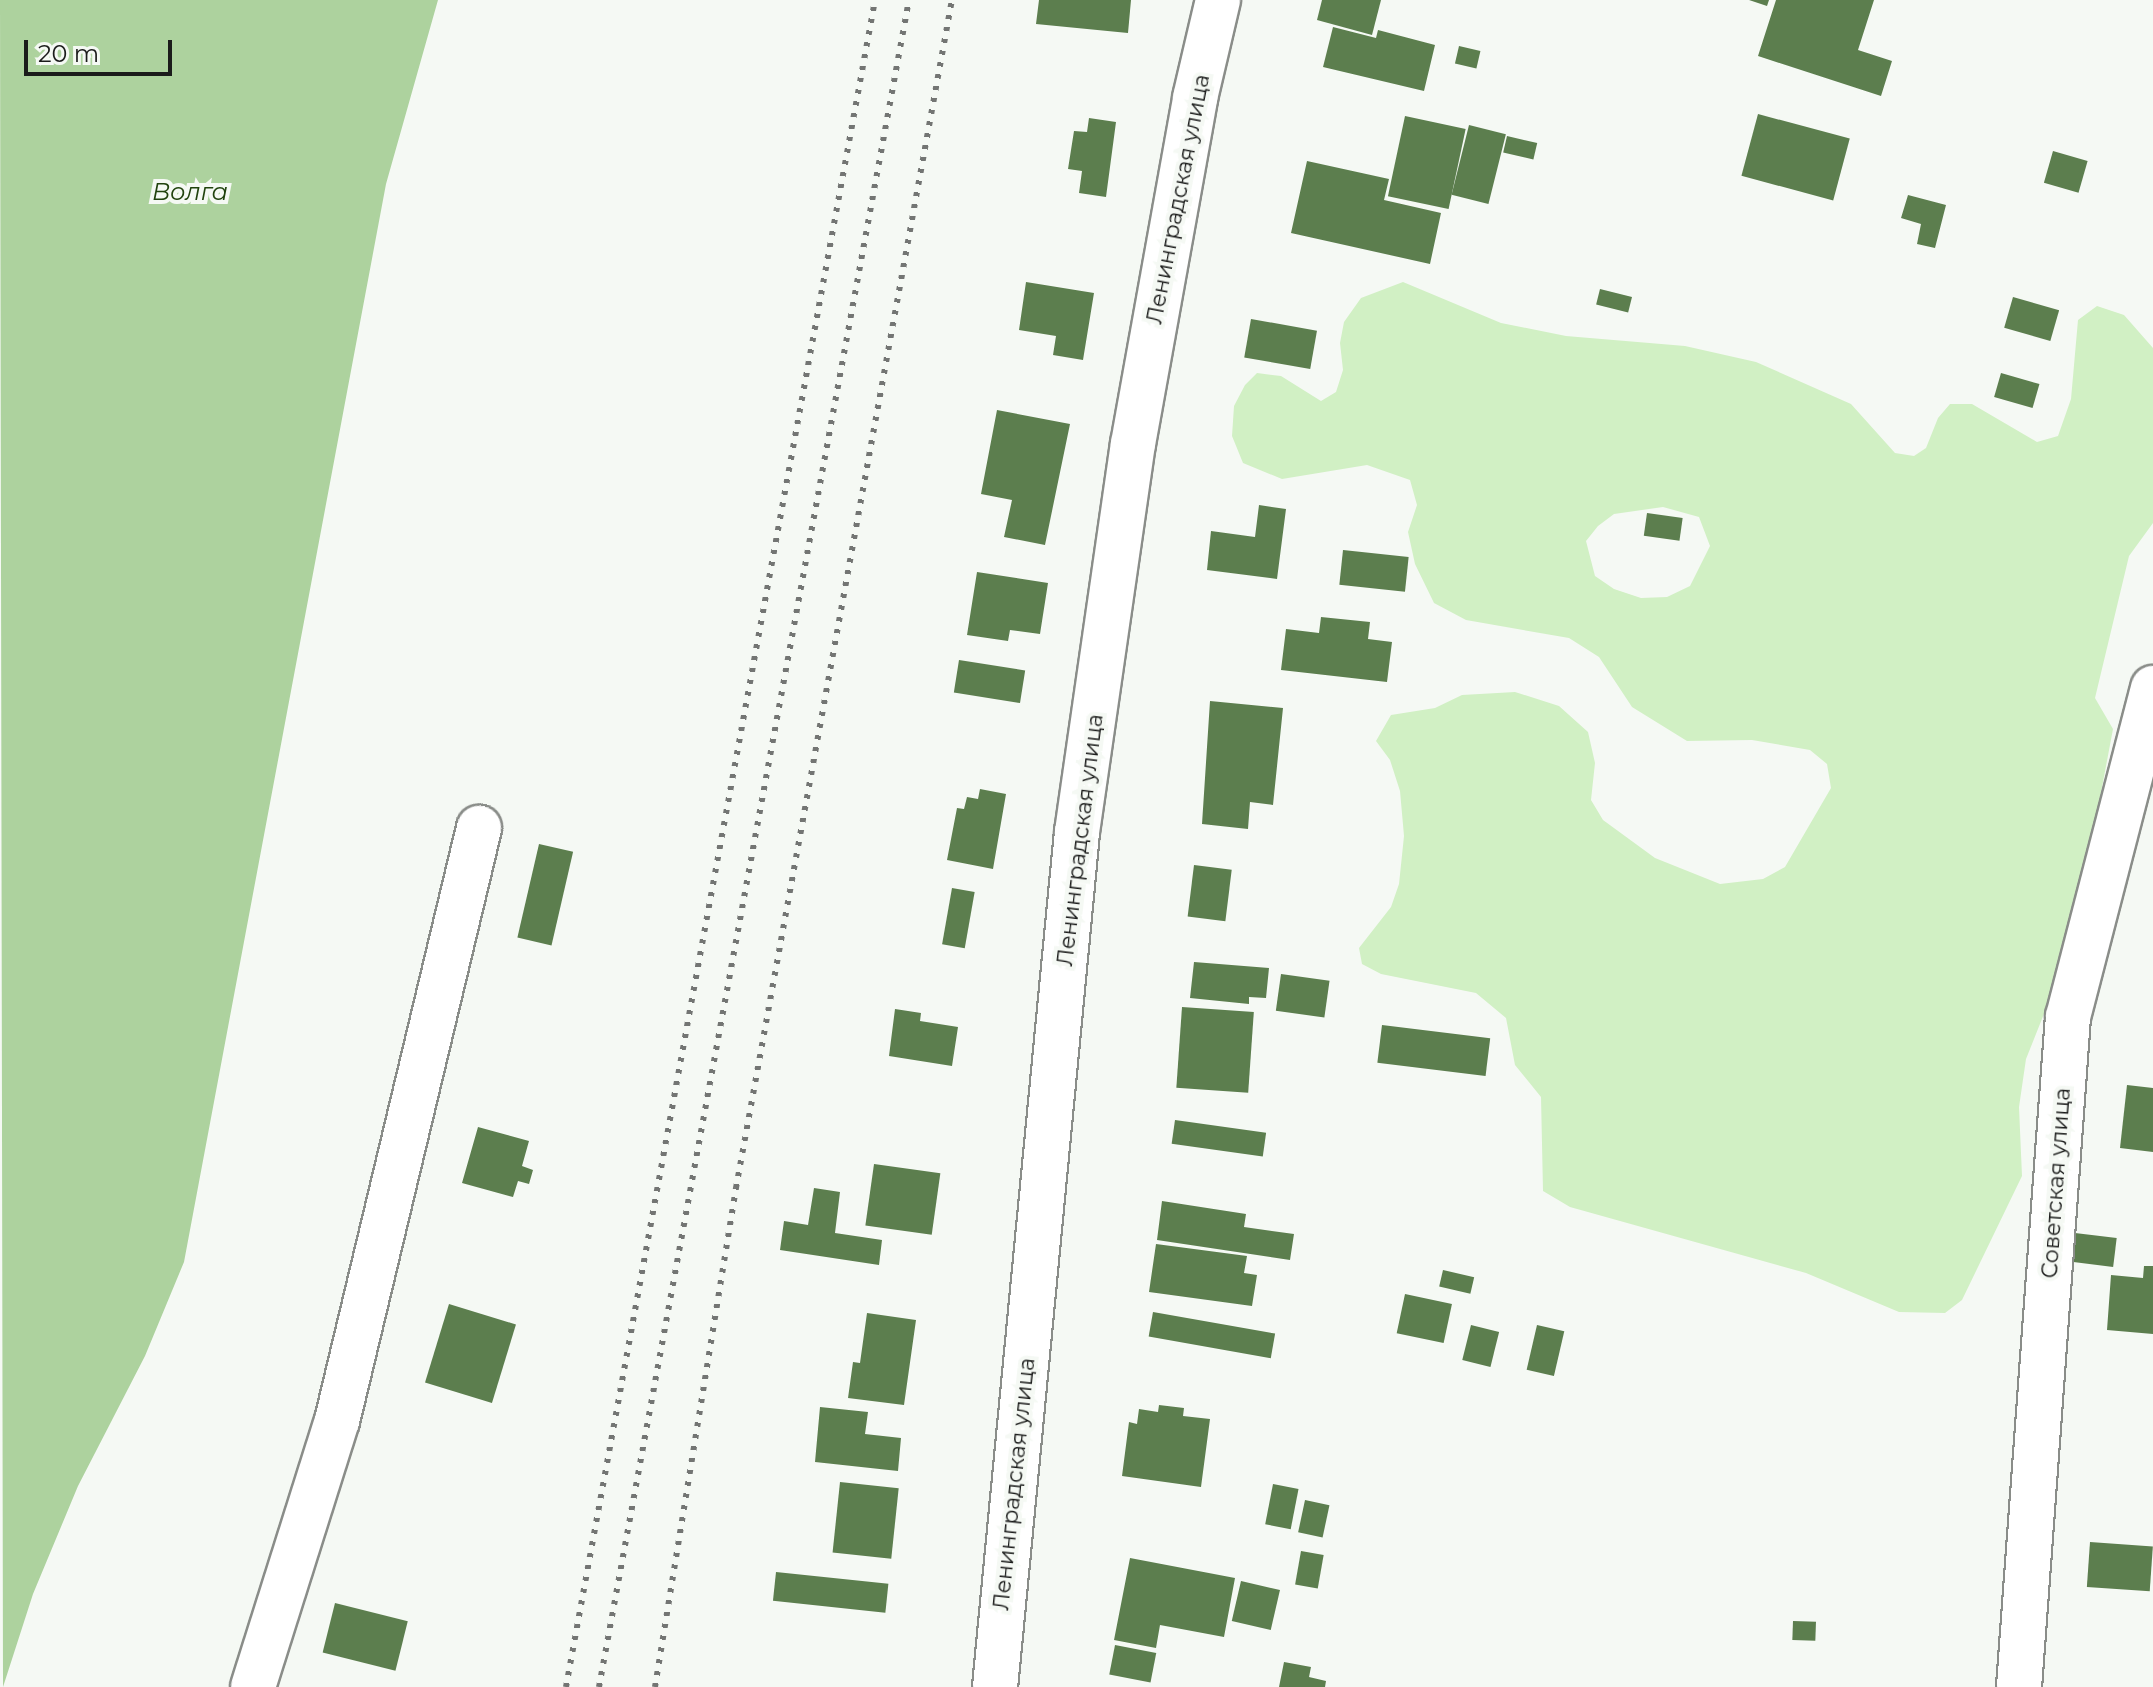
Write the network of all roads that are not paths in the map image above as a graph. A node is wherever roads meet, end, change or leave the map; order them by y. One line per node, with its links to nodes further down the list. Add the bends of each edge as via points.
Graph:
1 (1218, 0): 6 (street, Ленинградская улица, via 1195,98 1133,444 1077,832)
2 (2153, 688): 3 (street, Советская улица)
3 (2138, 811): 7 (street, Советская улица, via 2068,1017)
4 (479, 828): 5 (street, via 337,1421)
5 (253, 1687)
6 (995, 1687)
7 (2019, 1687)

